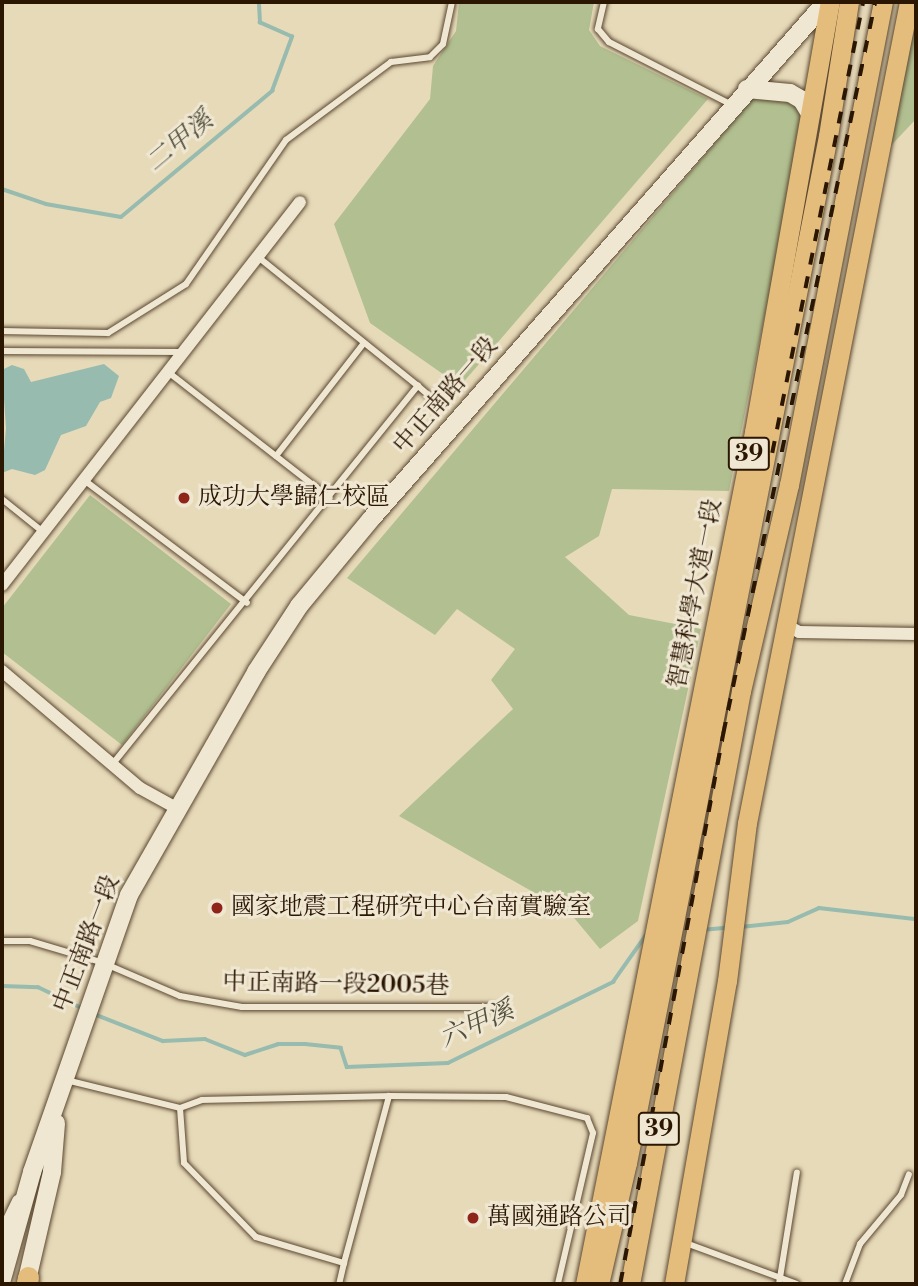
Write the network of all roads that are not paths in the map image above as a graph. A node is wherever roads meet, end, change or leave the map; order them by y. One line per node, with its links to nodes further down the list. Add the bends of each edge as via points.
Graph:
1 (452, 2): 12 (lane, via 443,44 430,57 391,62 286,140 186,284 108,333)
2 (604, 2): 8 (lane, via 598,29 609,42)
3 (828, 2): 7 (street, 中正南路一段); 9 (main road, 智慧科學大道一段 / 39)
4 (849, 2): 14 (main road, 智慧科學大道一段 / 39, via 828,136)
5 (883, 2): 55 (main road, 39, via 705,884)
6 (908, 2): 28 (main road, 39)
7 (747, 89): 8 (street, 中正南路一段); 9 (street, via 790,93 802,100)
8 (732, 105): 32 (street, 中正南路一段, via 299,606)
9 (811, 115): 20 (main road, 智慧科學大道一段 / 39)
10 (300, 202): 11 (street)
11 (257, 256): 13 (lane); 16 (street)
12 (2, 331)
13 (364, 343): 18 (lane); 21 (lane)
14 (784, 345): 20 (main road); 41 (main road, 智慧科學大道一段 / 39)
15 (2, 351): 16 (lane)
16 (183, 352): 17 (street)
17 (168, 372): 21 (lane); 22 (street)
18 (418, 386): 19 (lane); 23 (lane)
19 (432, 398)
20 (759, 405): 36 (main road, 智慧科學大道一段 / 39)
21 (276, 456): 23 (lane)
22 (84, 480): 25 (street); 27 (lane)
23 (330, 498): 27 (lane)
24 (2, 499): 25 (lane)
25 (43, 532): 26 (street)
26 (2, 585)
27 (247, 603): 31 (lane)
28 (786, 625): 29 (street, via 799,632); 46 (main road, 39)
29 (916, 634)
30 (2, 671): 31 (street)
31 (111, 766): 32 (street)
32 (178, 809): 34 (street, 中正南路一段, via 129,895)
33 (2, 941): 34 (lane, 中正南路一段2005巷, via 30,941)
34 (100, 967): 35 (lane, 中正南路一段2005巷, via 180,996 242,1007); 37 (street, 中正南路一段)
35 (494, 1007)
36 (627, 1075): 41 (main road); 53 (main road, 39)
37 (64, 1079): 39 (street, 中正南路一段); 40 (lane)
38 (389, 1097): 40 (lane, via 202,1100); 47 (lane); 52 (lane, via 506,1097 587,1118 593,1133)
39 (58, 1101): 42 (street); 50 (street, via 52,1172)
40 (180, 1108): 47 (lane, via 184,1163 256,1237)
41 (627, 1163): 54 (main road, 39)
42 (32, 1172): 45 (street); 48 (street)
43 (797, 1172): 49 (lane)
44 (909, 1174): 58 (lane, via 901,1195 860,1244)
45 (2, 1234)
46 (681, 1242): 49 (lane); 56 (main road, 39)
47 (344, 1263): 51 (lane)
48 (2, 1279)
49 (779, 1281): 57 (lane)
50 (27, 1282)
51 (339, 1284)
52 (558, 1284)
53 (585, 1284)
54 (599, 1284)
55 (630, 1284)
56 (674, 1284)
57 (797, 1284)
58 (845, 1284)

